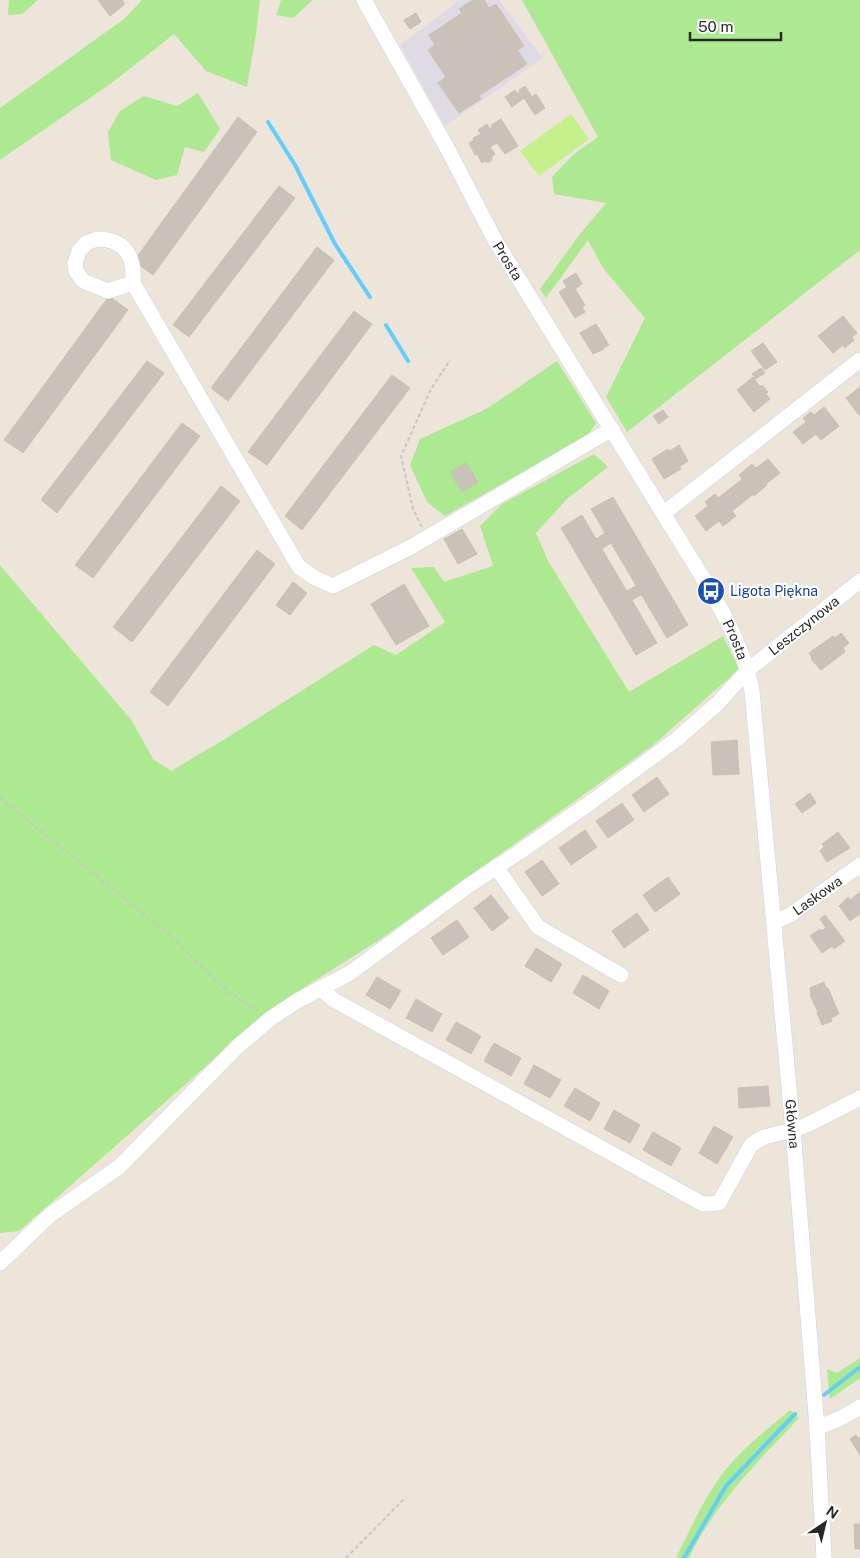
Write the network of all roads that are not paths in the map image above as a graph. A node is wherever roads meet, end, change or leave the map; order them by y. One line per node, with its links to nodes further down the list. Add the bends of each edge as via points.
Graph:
1 (364, 0): 4 (street, Prosta, via 496,242)
2 (133, 283): 4 (street, via 299,567 333,586 427,538)
3 (860, 360): 5 (street)
4 (612, 429): 5 (street, Prosta)
5 (664, 513): 7 (street, Prosta, via 731,628)
6 (860, 581): 7 (street, Leszczynowa)
7 (748, 670): 8 (street, Prosta); 10 (street, Leszczynowa, via 684,734)
8 (752, 691): 11 (street, Główna)
9 (860, 865): 11 (street, Laskowa, via 790,915)
10 (496, 867): 12 (street, via 538,927); 13 (street, Leszczynowa, via 350,973)
11 (774, 922): 15 (street, Główna)
12 (620, 975)
13 (321, 989): 15 (street, via 334,1000 703,1204 719,1203 758,1138); 16 (street, Leszczynowa, via 270,1019 237,1047 119,1167 58,1209)
14 (860, 1098): 15 (street)
15 (793, 1130): 18 (street, Główna)
16 (0, 1263)
17 (860, 1407): 18 (street)
18 (817, 1428): 19 (street, Główna)
19 (824, 1558)

